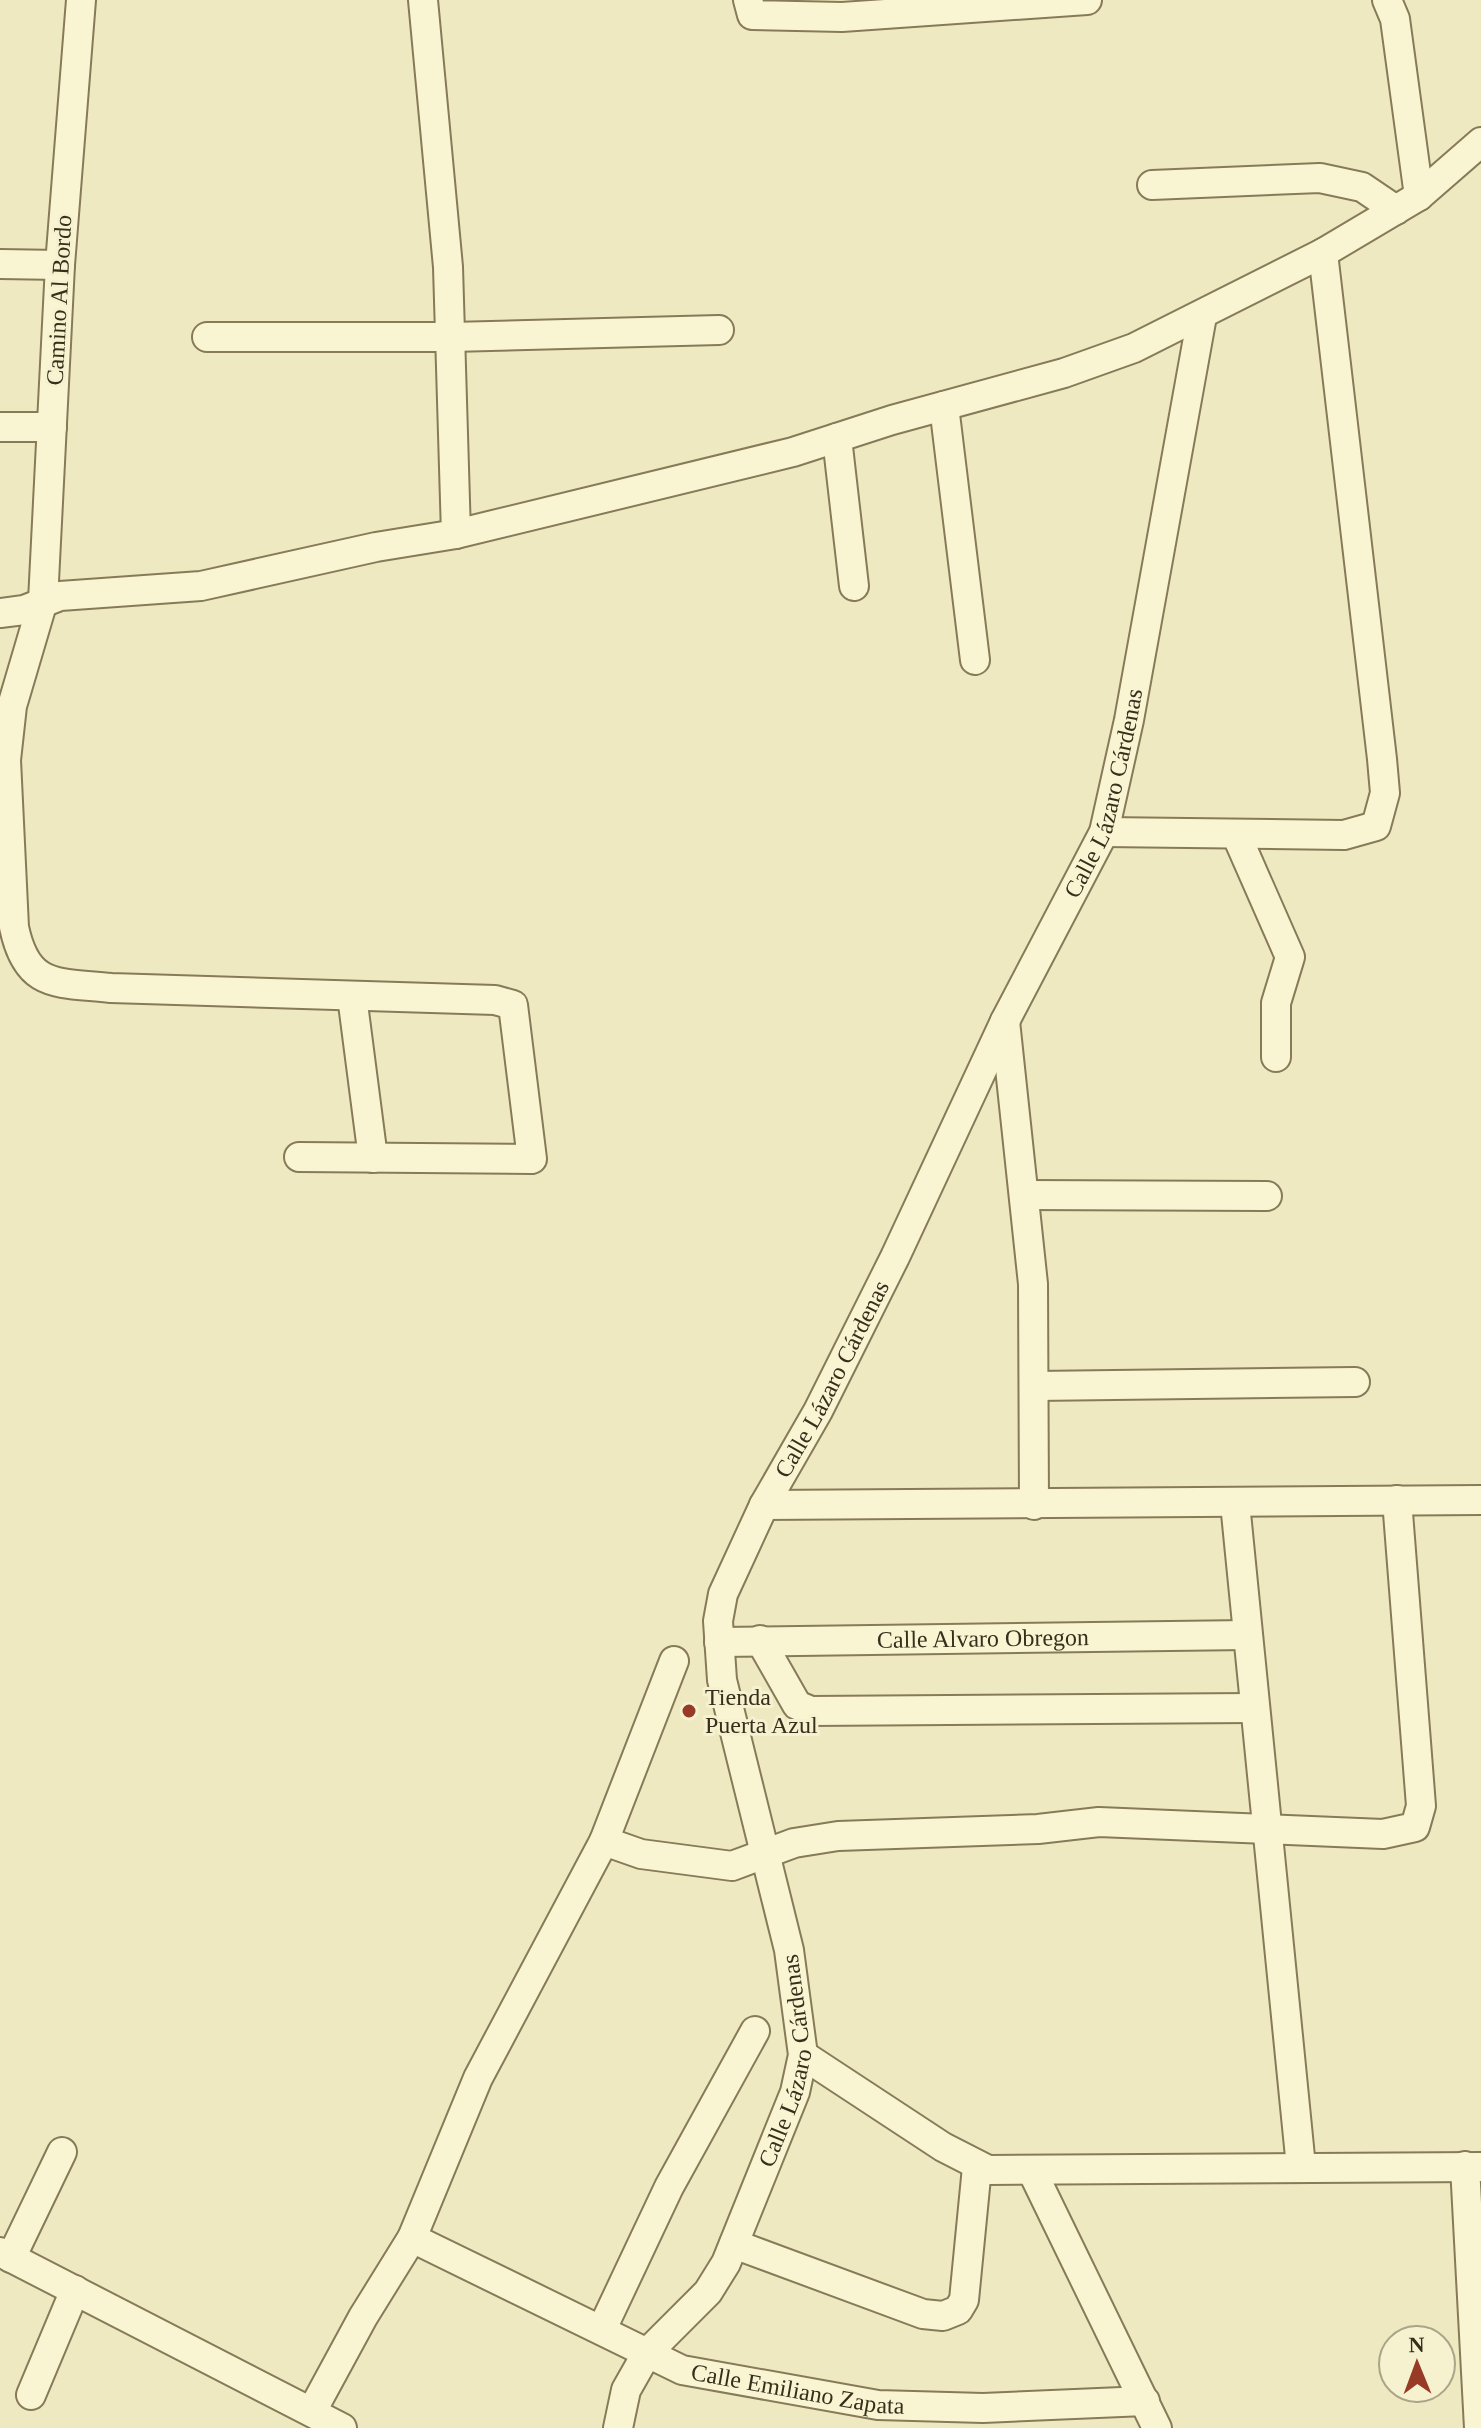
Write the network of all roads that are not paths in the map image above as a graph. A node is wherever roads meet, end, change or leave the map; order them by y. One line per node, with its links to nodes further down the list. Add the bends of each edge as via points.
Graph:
1 (81, 0): 12 (street, Camino Al Bordo)
2 (423, 0): 16 (street)
3 (1066, 0): 4 (street); 6 (street, via 842,17)
4 (1087, 0)
5 (1387, 0): 9 (street, via 1395,19)
6 (750, 8)
7 (1481, 142): 9 (street)
8 (1152, 185): 9 (street, via 1320,178)
9 (1407, 203): 10 (street)
10 (1323, 253): 13 (street); 27 (street, via 1382,759 1382,816 1376,826 1344,835)
11 (0, 264): 12 (street)
12 (60, 265): 19 (street, Camino Al Bordo)
13 (1202, 316): 17 (street, via 1064,373); 26 (street, Calle Lázaro Cárdenas)
14 (719, 330): 16 (street)
15 (207, 337): 16 (street)
16 (452, 337): 21 (street)
17 (944, 406): 20 (street); 25 (street)
18 (0, 427): 19 (street)
19 (52, 427): 23 (street, Camino Al Bordo)
20 (837, 438): 21 (street); 22 (street)
21 (456, 534): 23 (street, via 201,586)
22 (854, 586)
23 (43, 601): 24 (street); 28 (street, Camino Al Bordo, via 12,706 6,760 14,927 19,953 30,970 56,982 111,988)
24 (0, 613)
25 (975, 660)
26 (1104, 832): 27 (street); 29 (street, Calle Lázaro Cárdenas)
27 (1236, 834): 30 (street, via 1290,957 1276,1003)
28 (352, 996): 32 (street); 32 (street, Camino Al Bordo, via 513,1005 532,1159)
29 (1005, 1021): 33 (street); 40 (street, Calle Lázaro Cárdenas, via 895,1257)
30 (1276, 1057)
31 (299, 1157): 32 (street)
32 (373, 1158)
33 (1026, 1195): 34 (street); 36 (street)
34 (1267, 1196)
35 (1355, 1382): 36 (street)
36 (1035, 1386): 41 (street)
37 (1397, 1500): 38 (street); 39 (street); 47 (street, via 1421,1806 1415,1827 1383,1834)
38 (1481, 1500)
39 (1235, 1503): 41 (street); 42 (street)
40 (764, 1505): 41 (street); 44 (street, Calle Lázaro Cárdenas, via 723,1594)
41 (1034, 1505)
42 (1247, 1635): 43 (street, Calle Alvaro Obregon); 46 (street)
43 (760, 1640): 44 (street, Calle Alvaro Obregon); 46 (street, via 797,1705 811,1711)
44 (719, 1642): 49 (street, Calle Lázaro Cárdenas, via 722,1680)
45 (674, 1661): 48 (street)
46 (1254, 1708): 47 (street)
47 (1265, 1830): 49 (street, via 1099,1822 838,1836 794,1843); 54 (street)
48 (604, 1841): 49 (street, via 641,1854 713,1866 746,1864); 57 (street, via 478,2078)
49 (765, 1856): 51 (street, Calle Lázaro Cárdenas, via 789,1950)
50 (755, 2031): 61 (street, via 669,2187)
51 (803, 2055): 53 (street); 58 (street, Calle Lázaro Cárdenas, via 795,2092)
52 (62, 2152): 59 (street)
53 (977, 2167): 56 (street); 58 (street, via 964,2300 958,2310 943,2316 894,2305)
54 (1301, 2167): 55 (street); 56 (street)
55 (1473, 2167): 69 (street)
56 (1032, 2171): 64 (street)
57 (412, 2238): 61 (street, Calle Emiliano Zapata); 65 (street)
58 (734, 2244): 62 (street, Calle Lázaro Cárdenas, via 708,2292)
59 (5, 2255): 60 (street)
60 (75, 2290): 63 (street); 65 (street)
61 (602, 2329): 62 (street, Calle Emiliano Zapata)
62 (647, 2353): 64 (street, Calle Emiliano Zapata, via 682,2370 878,2405 983,2408); 67 (street, Calle Lázaro Cárdenas, via 626,2390)
63 (31, 2395)
64 (1145, 2401): 68 (street)
65 (312, 2411): 66 (street)
66 (342, 2428)
67 (618, 2428)
68 (1157, 2428)
69 (1479, 2428)

